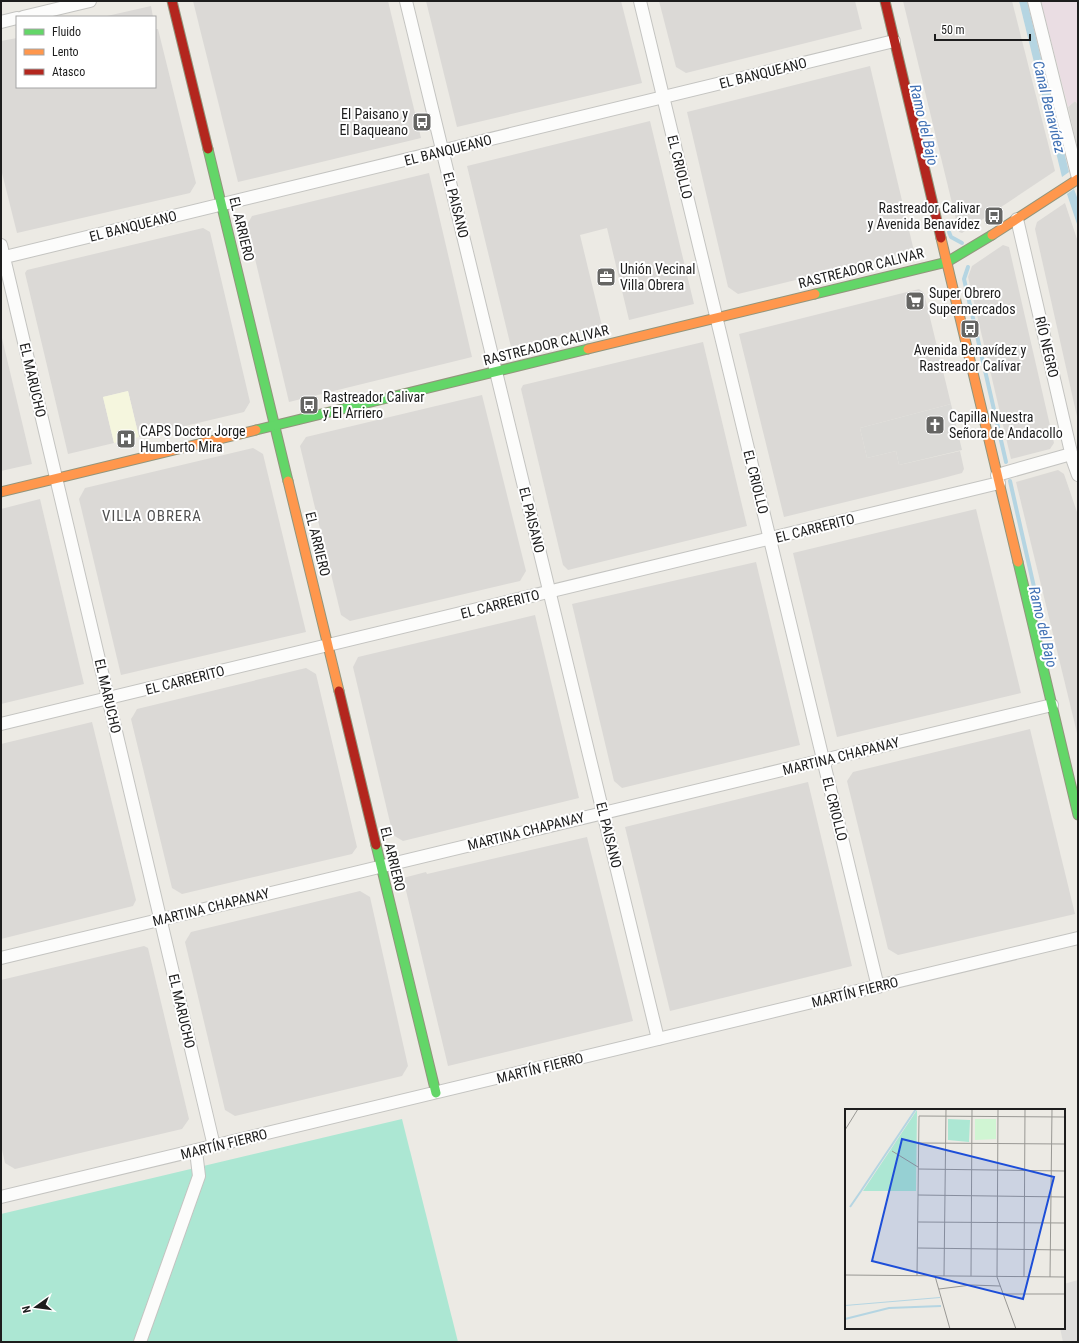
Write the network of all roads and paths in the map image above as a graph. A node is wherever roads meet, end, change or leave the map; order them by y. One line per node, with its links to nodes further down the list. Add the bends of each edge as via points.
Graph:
1 (90, 1): 7 (street)
2 (172, 1): 14 (main road, EL ARRIERO)
3 (406, 1): 12 (street, EL PAISANO)
4 (640, 1): 11 (street, EL CRIOLLO)
5 (885, 1): 10 (main road)
6 (1034, 1): 13 (street)
7 (27, 16)
8 (16, 18): 9 (street)
9 (1, 22)
10 (894, 41): 11 (street, EL BANQUEANO); 17 (main road)
11 (663, 97): 12 (street, EL BANQUEANO); 18 (street, EL CRIOLLO)
12 (442, 151): 14 (street, EL BANQUEANO); 19 (street, EL PAISANO)
13 (1073, 182): 15 (main road, RASTREADOR CALIVAR)
14 (221, 204): 16 (street, EL BANQUEANO); 20 (main road, EL ARRIERO)
15 (1017, 219): 17 (main road, RASTREADOR CALIVAR); 21 (street, RÍO NEGRO)
16 (2, 253): 23 (street, EL MARUCHO)
17 (947, 262): 18 (main road, RASTREADOR CALIVAR); 24 (main road)
18 (717, 318): 19 (main road, RASTREADOR CALIVAR); 26 (street, EL CRIOLLO)
19 (496, 372): 20 (main road, RASTREADOR CALIVAR); 27 (street, EL PAISANO)
20 (274, 425): 23 (main road, RASTREADOR CALIVAR); 28 (main road, EL ARRIERO)
21 (1071, 454): 22 (street, RÍO NEGRO); 24 (street, EL CARRERITO)
22 (1078, 475)
23 (56, 478): 25 (main road, RASTREADOR CALIVAR); 29 (street, EL MARUCHO)
24 (998, 479): 26 (street, EL CARRERITO); 30 (main road)
25 (1, 492)
26 (770, 539): 27 (street, EL CARRERITO); 32 (street, EL CRIOLLO)
27 (550, 592): 28 (street, EL CARRERITO); 34 (street, EL PAISANO)
28 (328, 645): 29 (street, EL CARRERITO); 36 (main road, EL ARRIERO)
29 (108, 698): 31 (street, EL CARRERITO); 37 (street, EL MARUCHO)
30 (1052, 705): 32 (street, MARTINA CHAPANAY); 33 (main road)
31 (1, 724)
32 (823, 760): 34 (street, MARTINA CHAPANAY); 40 (street, EL CRIOLLO)
33 (1075, 784): 35 (main road)
34 (603, 813): 36 (street, MARTINA CHAPANAY); 41 (street, EL PAISANO)
35 (1078, 815)
36 (381, 866): 37 (street, MARTINA CHAPANAY); 42 (main road, EL ARRIERO)
37 (161, 919): 39 (street, MARTINA CHAPANAY); 43 (street, EL MARUCHO)
38 (1078, 938): 40 (street, MARTÍN FIERRO)
39 (1, 958)
40 (878, 986): 41 (street, MARTÍN FIERRO)
41 (658, 1039): 42 (street, MARTÍN FIERRO)
42 (436, 1093): 43 (street, MARTÍN FIERRO)
43 (214, 1146): 44 (street, MARTÍN FIERRO)
44 (196, 1151): 45 (street, MARTÍN FIERRO); 46 (street, via 199,1176)
45 (1, 1197)
46 (140, 1342)

